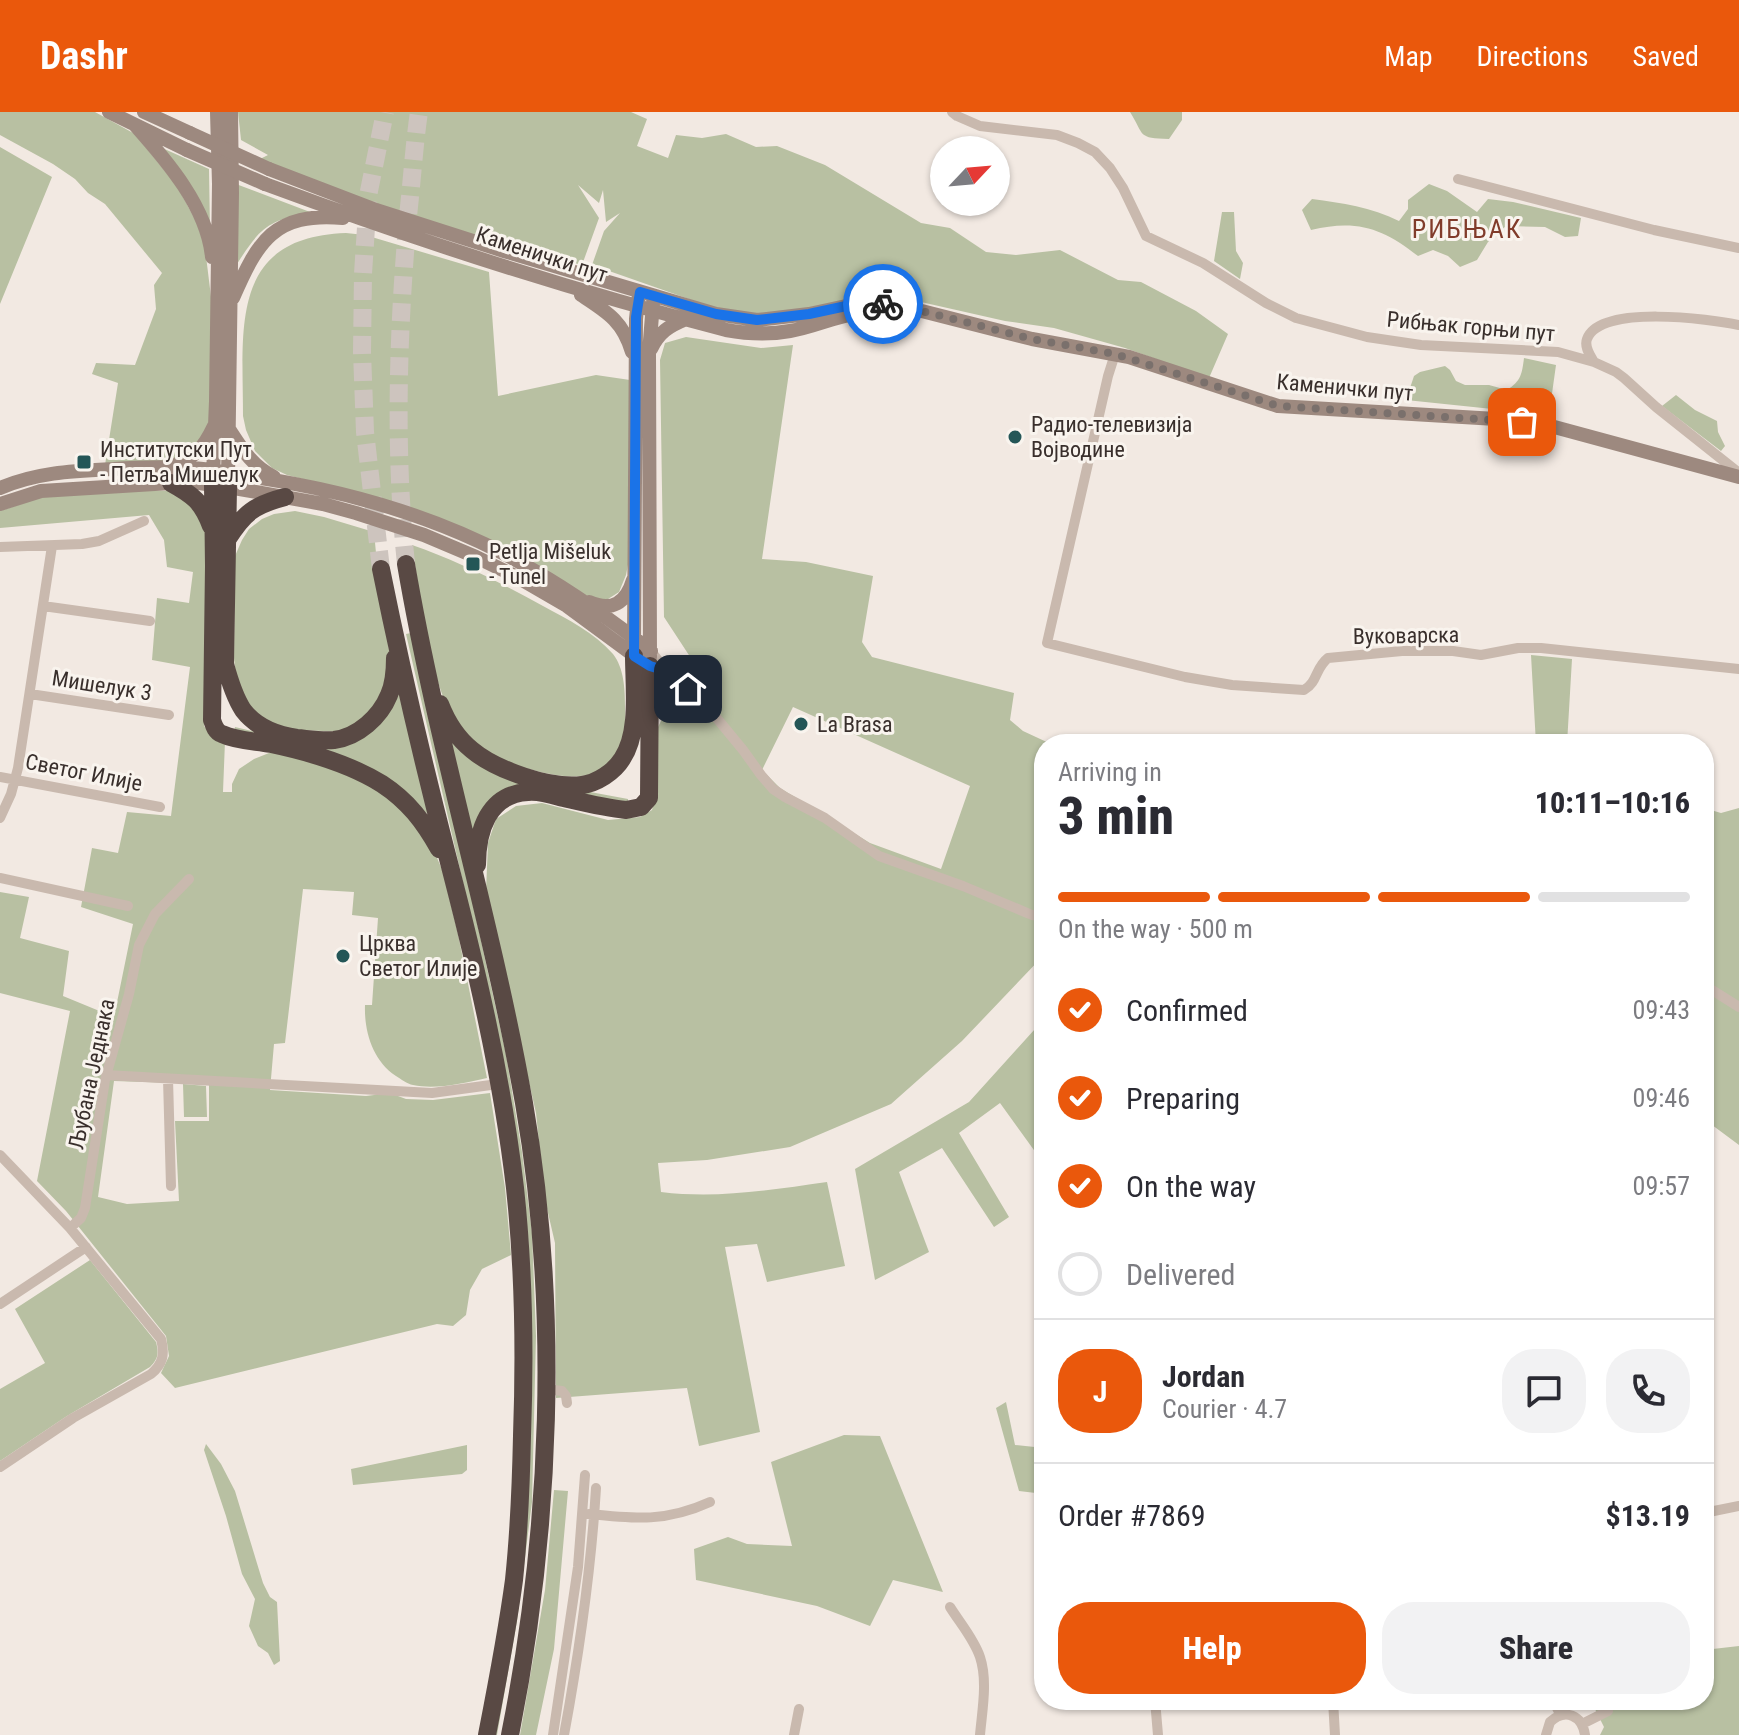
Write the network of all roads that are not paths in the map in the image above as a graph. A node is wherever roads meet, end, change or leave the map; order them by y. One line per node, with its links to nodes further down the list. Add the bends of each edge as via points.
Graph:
1 (109, 112): 6 (main road)
2 (144, 112): 7 (main road, bridge)
3 (217, 112): 14 (main road)
4 (231, 112): 14 (main road)
5 (952, 112): 19 (street, Рибњак горњи пут, via 980,126 1057,135 1095,152 1123,188 1146,236 1296,318 1398,342 1558,352)
6 (135, 125): 7 (main road, bridge, via 187,150); 14 (main road, via 182,184 202,221)
7 (267, 176): 9 (main road, Каменички пут); 12 (main road, Каменички пут)
8 (1458, 179): 10 (street)
9 (368, 220): 11 (main road, Каменички пут); 14 (main road, via 313,217 269,236)
10 (1739, 248)
11 (571, 288): 12 (main road, Каменички пут); 20 (main road, via 621,325)
12 (646, 301): 13 (main road, Каменички пут, via 757,320 860,303); 15 (main road, Каменички пут); 17 (main road); 20 (main road)
13 (906, 307): 15 (main road, Каменички пут, via 770,334); 18 (main road, Каменички пут)
14 (224, 308): 21 (main road)
15 (686, 319): 17 (main road, via 663,331)
16 (1739, 325): 19 (street, via 1675,316 1610,321 1588,337 1586,347)
17 (649, 353): 39 (main road)
18 (1115, 354): 23 (main road, Каменички пут, via 1278,406 1547,425); 41 (street, Вуковарска, via 1047,643 1185,677 1304,690 1328,658 1402,651 1481,655 1541,648)
19 (1594, 362): 23 (street, Рибњак горњи пут, via 1624,378)
20 (636, 377): 34 (main road)
21 (222, 425): 22 (main road); 24 (main road); 26 (main road)
22 (170, 475): 24 (main road); 25 (main road, via 133,468 50,473); 27 (main road, via 57,489); 29 (highway, via 198,501)
23 (1739, 475)
24 (221, 479): 26 (main road); 29 (highway)
25 (0, 488)
26 (283, 489): 29 (highway); 35 (main road, via 357,499 425,520 535,570); 39 (main road, via 476,557)
27 (0, 504)
28 (144, 521): 30 (street, via 99,541)
29 (220, 537): 38 (highway, via 230,683 244,711 274,733 336,740 362,729 390,692); 50 (highway, via 212,720 217,731 333,761 381,784 426,825)
30 (52, 546): 31 (street); 36 (street)
31 (0, 547)
32 (406, 564): 40 (highway)
33 (381, 569): 38 (highway)
34 (636, 572): 35 (main road, via 626,596 611,606); 39 (main road)
35 (574, 596): 39 (main road)
36 (43, 606): 37 (street); 42 (street)
37 (150, 621)
38 (393, 627): 50 (highway)
39 (647, 656): 40 (highway, via 633,734 623,758 609,773 583,785 532,778 472,750 442,710); 52 (highway, via 646,803 626,810 533,792 507,798 488,815 478,839); 53 (street, via 701,699 773,789 879,856)
40 (426, 668): 52 (highway)
41 (1739, 669)
42 (30, 694): 43 (street, Мишелук 3); 45 (street)
43 (169, 715)
44 (0, 777): 45 (street, Светог Илије)
45 (16, 780): 46 (street, Светог Илије); 47 (street)
46 (160, 807)
47 (0, 818)
48 (0, 878): 51 (street)
49 (189, 879): 56 (street, Љубана Једнака, via 155,914 139,945)
50 (457, 889): 58 (highway)
51 (128, 906)
52 (481, 907): 64 (highway, via 514,1050 532,1160 541,1244)
53 (1034, 915)
54 (1714, 991): 55 (street)
55 (1739, 1007)
56 (106, 1075): 57 (street); 61 (street, Љубана Једнака, via 85,1208)
57 (168, 1079): 58 (street, via 432,1093); 60 (street)
58 (499, 1091): 81 (highway, via 515,1186 524,1367 518,1535)
59 (2, 1160): 61 (street)
60 (171, 1186)
61 (70, 1228): 62 (street)
62 (86, 1247): 63 (street); 66 (street, via 161,1339 163,1358 151,1374)
63 (0, 1304)
64 (545, 1389): 65 (street, via 562,1391); 82 (highway, via 539,1539)
65 (567, 1403)
66 (0, 1467)
67 (585, 1475): 72 (street)
68 (596, 1488): 72 (street)
69 (710, 1502): 72 (street, via 657,1518)
70 (1739, 1506): 71 (street)
71 (1714, 1511)
72 (589, 1514): 83 (street); 84 (street, via 577,1656)
73 (950, 1607): 86 (street, via 982,1661)
74 (799, 1709): 85 (street)
75 (1156, 1710): 87 (street)
76 (1334, 1710): 88 (street)
77 (1558, 1710): 79 (street)
78 (1608, 1711): 80 (street)
79 (1560, 1714): 80 (street, via 1573,1716); 89 (street)
80 (1583, 1729)
81 (487, 1735)
82 (510, 1735)
83 (553, 1735)
84 (564, 1735)
85 (794, 1735)
86 (980, 1735)
87 (1158, 1735)
88 (1335, 1735)
89 (1546, 1735)

